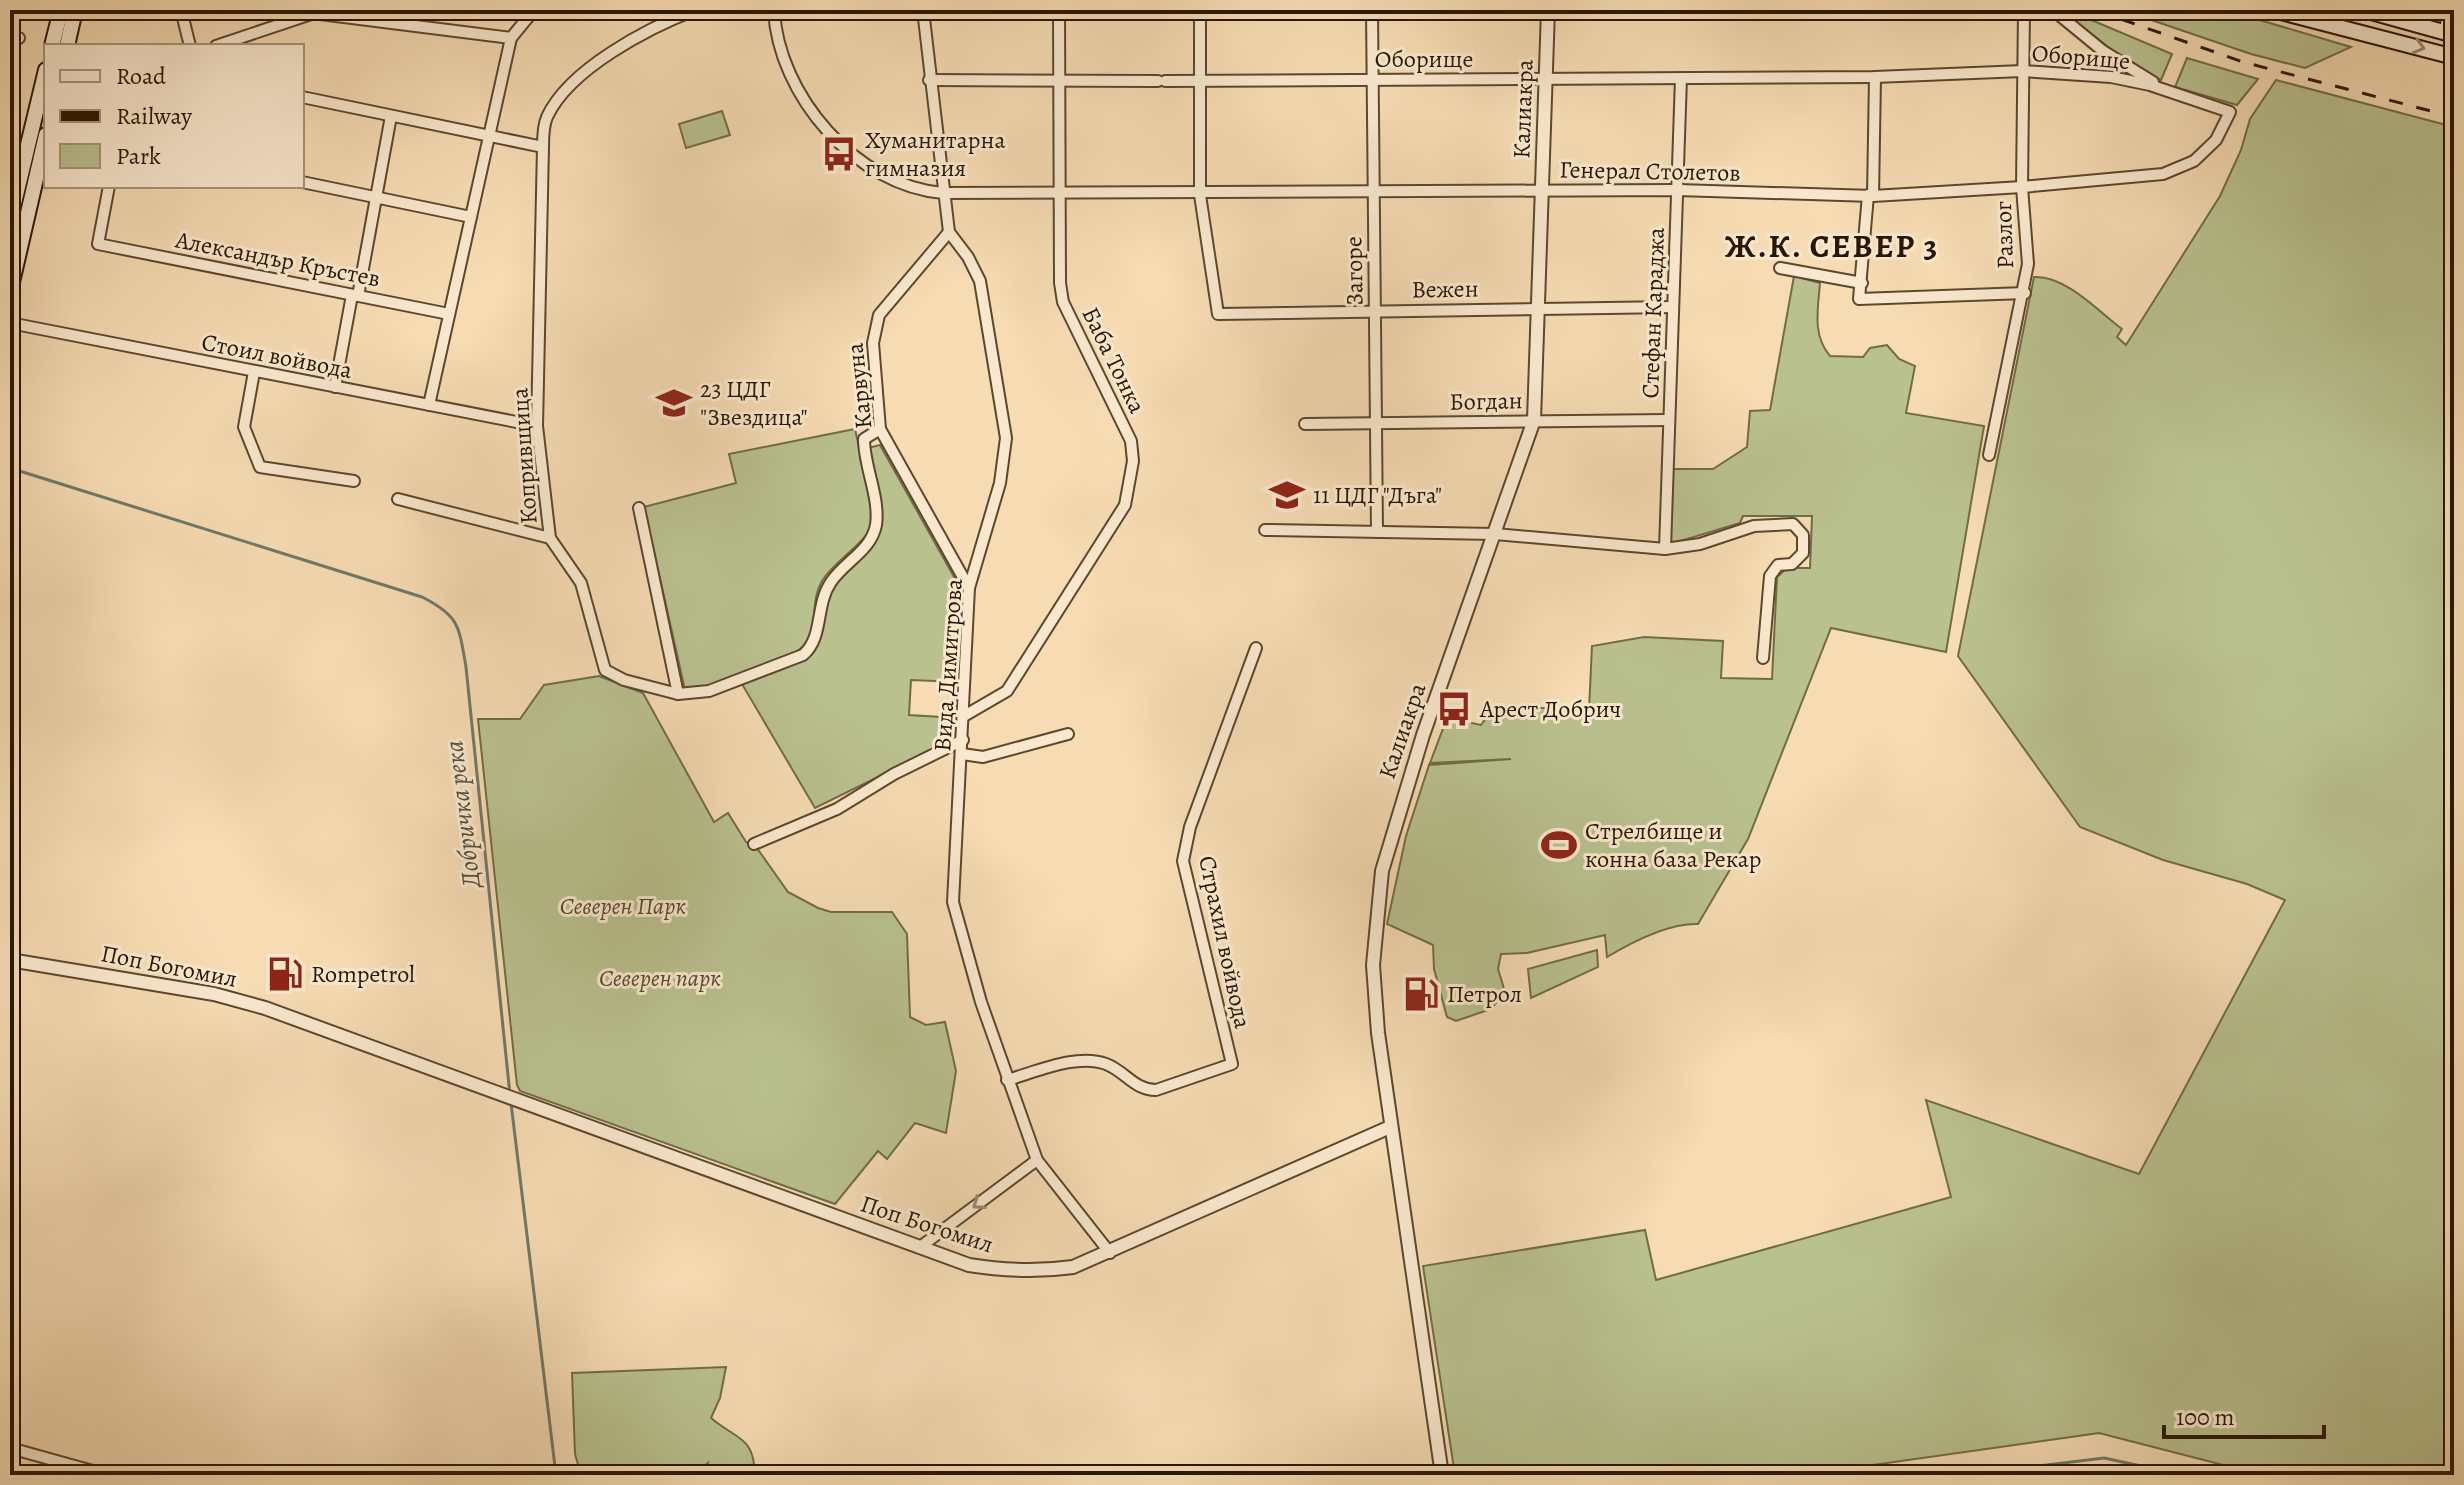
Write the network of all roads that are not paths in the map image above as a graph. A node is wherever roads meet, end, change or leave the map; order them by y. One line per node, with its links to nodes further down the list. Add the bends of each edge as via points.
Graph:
1 (61, 10): 20 (main road)
2 (75, 10): 21 (main road)
3 (181, 10): 22 (street)
4 (534, 10): 19 (street)
5 (695, 10): 40 (street, Копривщица, via 622,45 578,81 547,117)
6 (774, 10): 47 (street, Генерал Столетов, via 779,44 815,120 880,173)
7 (923, 10): 30 (street, Вида Димитрова)
8 (1059, 10): 31 (street, Баба Тонка)
9 (1200, 10): 33 (street)
10 (1372, 10): 32 (street, Загоре)
11 (1548, 10): 29 (street, Калиакра)
12 (2024, 10): 25 (street, Разлог)
13 (2053, 10): 34 (street, via 2128,68)
14 (2273, 10): 24 (main road, one-way to 24)
15 (2364, 10): 18 (main road)
16 (2448, 10): 18 (street)
17 (321, 11): 19 (street); 23 (street)
18 (2451, 32)
19 (511, 38): 38 (street)
20 (52, 44)
21 (67, 44)
22 (190, 44)
23 (222, 44)
24 (2454, 57)
25 (2023, 71): 26 (street, Оборище); 34 (street, Оборище, via 2111,77); 42 (street, Разлог)
26 (1875, 77): 28 (street, Оборище); 50 (street)
27 (44, 78): 53 (main road)
28 (1681, 78): 29 (street, Оборище); 45 (street, Стефан Караджа)
29 (1546, 79): 32 (street, Оборище); 44 (street, Калиакра)
30 (929, 80): 31 (street, Оборище); 47 (street, Вида Димитрова)
31 (1060, 80): 33 (street, Оборище); 48 (street, Баба Тонка)
32 (1374, 80): 33 (street, Оборище); 46 (street, Загоре)
33 (1200, 81): 49 (street)
34 (2169, 91): 36 (street, Оборище)
35 (304, 97): 37 (street)
36 (2230, 112): 42 (street, Генерал Столетов, via 2216,140 2194,161 2163,174)
37 (391, 116): 38 (street); 51 (street)
38 (490, 135): 40 (street); 52 (street)
39 (44, 144): 57 (main road)
40 (543, 147): 72 (street, Копривщица)
41 (304, 182): 51 (street)
42 (2022, 187): 50 (street, Генерал Столетов); 58 (street, Разлог)
43 (109, 188): 59 (street, Александър Кръстев, via 98,244)
44 (1542, 190): 45 (street, Генерал Столетов); 46 (street, Генерал Столетов); 60 (street, Калиакра)
45 (1678, 190): 50 (street, Генерал Столетов); 61 (street, Стефан Караджа)
46 (1374, 192): 49 (street, Генерал Столетов); 62 (street, Загоре)
47 (943, 193): 48 (street, Генерал Столетов); 54 (street, Вида Димитрова)
48 (1060, 193): 49 (street, Генерал Столетов); 87 (street, Баба Тонка, via 1063,302 1126,429 1133,461 1130,484 1125,505 1007,691)
49 (1200, 195): 62 (street, Вежен, via 1218,314)
50 (1871, 196): 56 (street)
51 (375, 198): 52 (street); 59 (street)
52 (471, 217): 63 (street)
53 (10, 220)
54 (949, 232): 73 (street, Карвуна, via 876,320); 83 (street, Вида Димитрова, via 980,281 1006,438 1000,483)
55 (1780, 268): 56 (street)
56 (1862, 283): 58 (street, via 1859,299)
57 (10, 291)
58 (2025, 293): 74 (street, Разлог)
59 (355, 295): 63 (street, Александър Кръстев); 66 (street)
60 (1538, 307): 61 (street, Вежен); 62 (street, Вежен); 68 (street, Калиакра)
61 (1673, 307): 69 (street, Стефан Караджа)
62 (1375, 310): 70 (street, Загоре)
63 (449, 314): 67 (street)
64 (10, 323): 65 (street, Стоил войвода)
65 (254, 372): 66 (street, Стоил войвода); 75 (street, via 244,427 260,467)
66 (335, 387): 67 (street, Стоил войвода)
67 (429, 405): 72 (street, Стоил войвода)
68 (1534, 420): 69 (street, Богдан); 70 (street, Богдан); 80 (street, Калиакра)
69 (1668, 420): 82 (street, Стефан Караджа)
70 (1376, 422): 71 (street, Богдан); 79 (street, Загоре)
71 (1305, 424)
72 (537, 426): 81 (street, Копривщица)
73 (880, 429): 83 (street, Карвуна); 86 (street, Копривщица, via 864,439 876,511 873,534 831,582 811,648 709,691)
74 (1989, 455)
75 (354, 481)
76 (398, 499): 81 (street)
77 (639, 508): 86 (street)
78 (1265, 530): 79 (street)
79 (1377, 532): 80 (street)
80 (1495, 534): 82 (street); 94 (street, Калиакра, via 1423,735 1382,871 1373,965)
81 (550, 538): 86 (street, Копривщица, via 581,583 605,670)
82 (1665, 549): 85 (street, via 1771,523 1800,528 1800,559 1778,565 1770,576)
83 (969, 588): 87 (street, Вида Димитрова)
84 (1256, 648): 93 (street, Страхил войвода, via 1190,827 1183,861 1232,1064 1156,1090 1145,1090 1116,1068 1095,1061)
85 (1763, 658)
86 (678, 694)
87 (964, 716): 89 (street, Вида Димитрова)
88 (1068, 734): 90 (street, via 983,757)
89 (963, 740): 90 (street, Вида Димитрова); 91 (street, via 837,809)
90 (962, 754): 93 (street, Вида Димитрова, via 953,902)
91 (754, 844)
92 (10, 960): 96 (street, Поп Богомил, via 226,997)
93 (1007, 1080): 95 (street, Вида Димитрова)
94 (1390, 1127): 97 (street, Поп Богомил); 100 (street, Калиакра)
95 (1037, 1160): 96 (street, one-way to 96); 97 (street, Вида Димитрова)
96 (920, 1247): 97 (street, Поп Богомил, via 969,1265 1037,1272 1073,1267)
97 (1110, 1253)
98 (10, 1448): 99 (street)
99 (107, 1475)
100 (1442, 1475)

